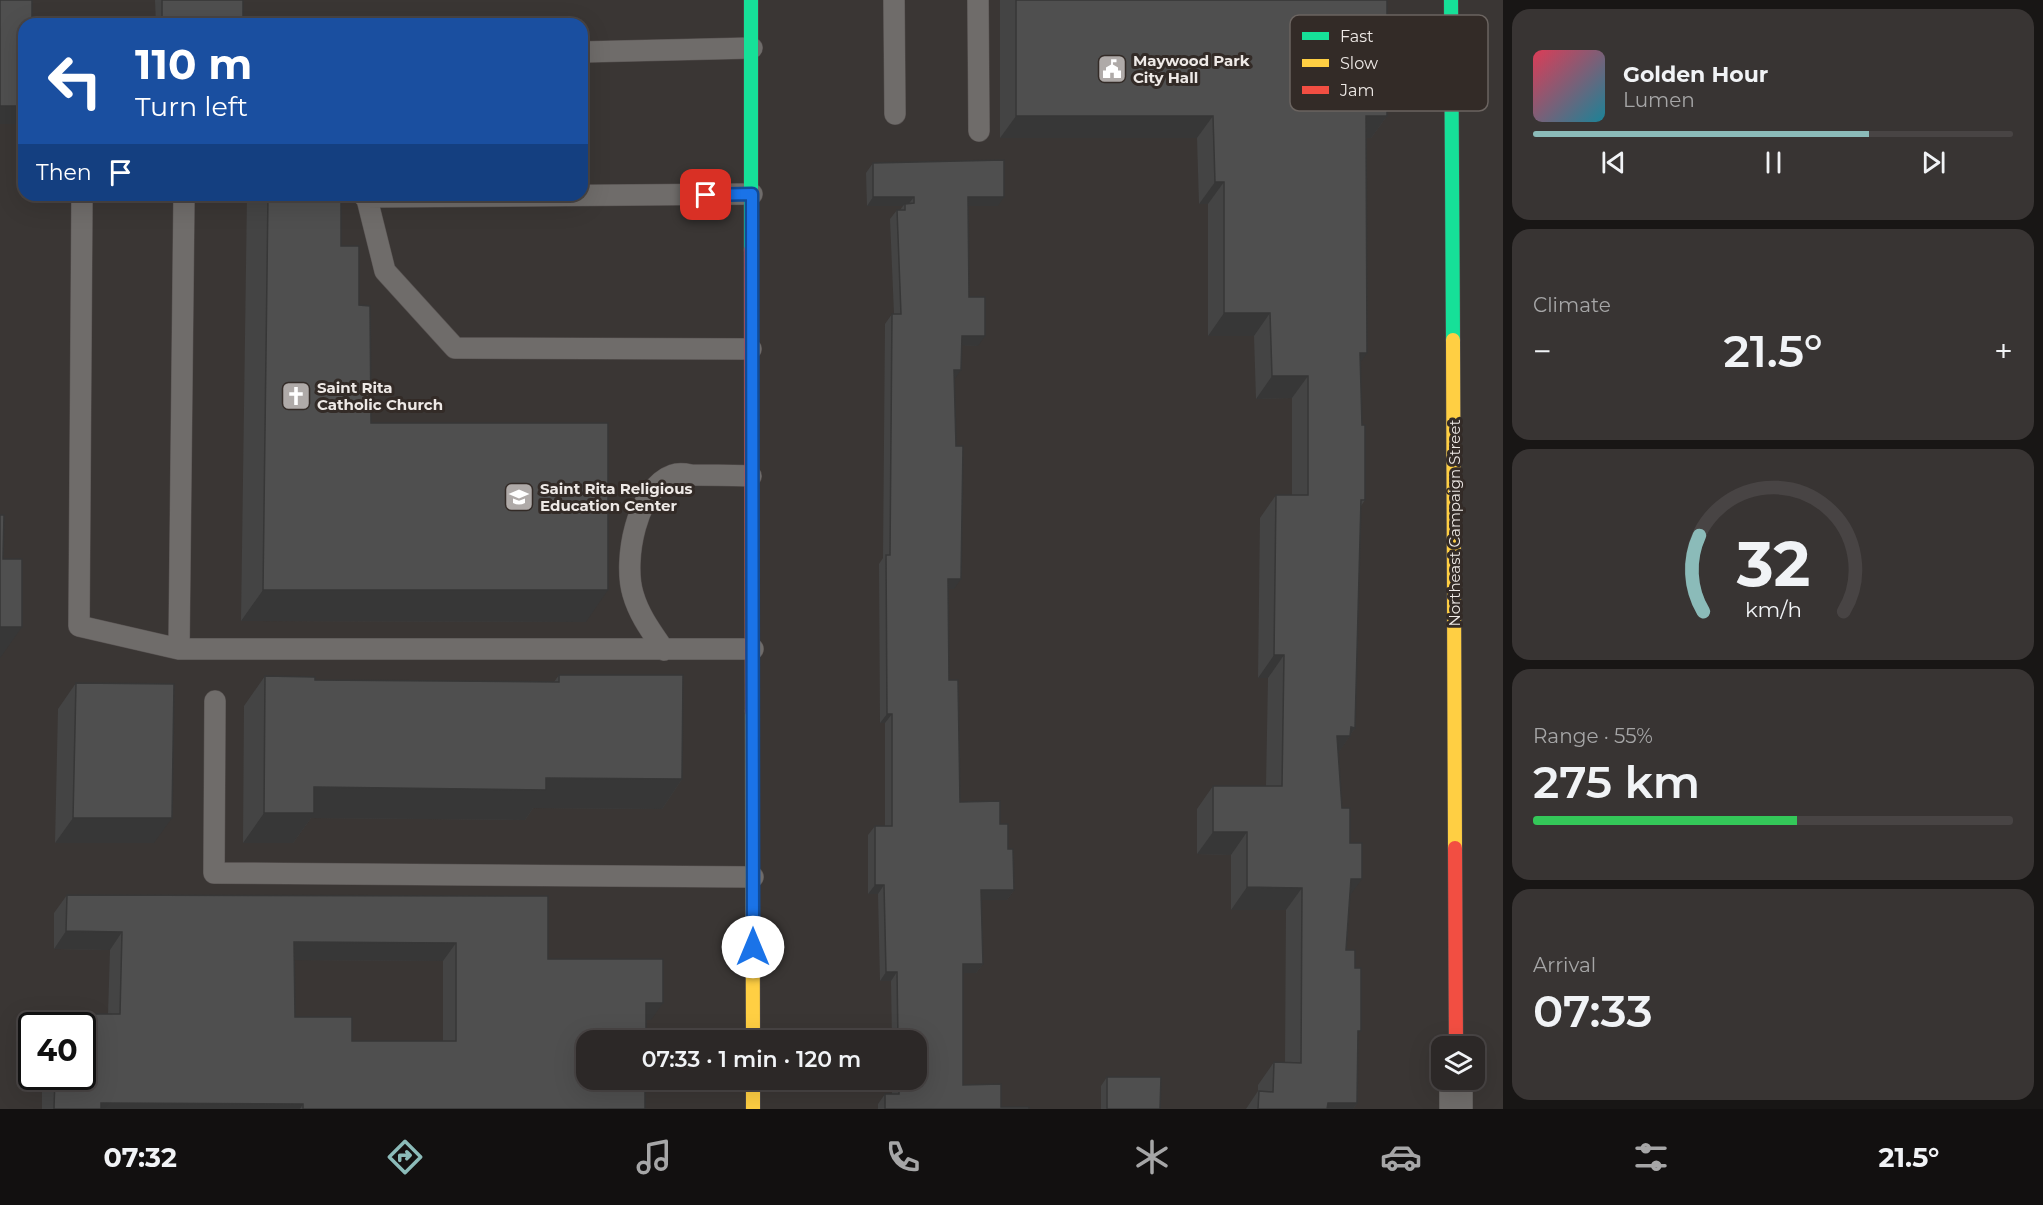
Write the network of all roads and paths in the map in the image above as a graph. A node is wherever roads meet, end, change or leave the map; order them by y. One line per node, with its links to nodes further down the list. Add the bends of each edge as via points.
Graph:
1 (751, 0): 6 (street)
2 (894, 0): 9 (lane)
3 (978, 0): 10 (lane)
4 (1451, 0): 5 (street, Northeast Campaign Street)
5 (1451, 15)
6 (752, 48): 7 (lane); 11 (street)
7 (588, 52)
8 (1452, 111): 24 (street, Northeast Campaign Street)
9 (895, 114)
10 (979, 131)
11 (752, 194): 12 (lane); 16 (street)
12 (588, 195)
13 (82, 201): 18 (lane, via 79,626)
14 (184, 201): 18 (lane)
15 (366, 201): 16 (lane, via 385,271 455,348)
16 (751, 350): 17 (street)
17 (751, 476): 19 (street); 20 (lane, via 673,474 645,502 633,528 629,563 632,591 641,617)
18 (178, 648): 20 (lane)
19 (753, 649): 20 (lane); 22 (street)
20 (664, 650)
21 (215, 701): 22 (lane, via 214,873)
22 (753, 877): 23 (street)
23 (753, 1030)
24 (1456, 1036)
25 (753, 1090): 27 (street)
26 (1456, 1090): 28 (street)
27 (753, 1109)
28 (1456, 1109)

